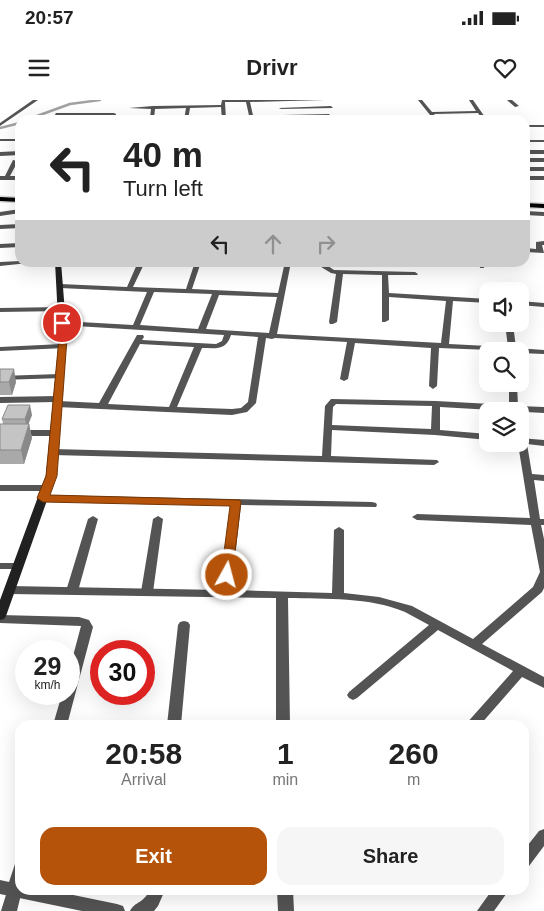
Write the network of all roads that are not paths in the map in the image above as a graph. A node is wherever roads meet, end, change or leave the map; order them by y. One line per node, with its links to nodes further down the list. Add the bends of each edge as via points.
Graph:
1 (36, 100): 27 (street)
2 (280, 100): 3 (street); 7 (street); 14 (street)
3 (323, 100)
4 (420, 100): 24 (street)
5 (471, 100): 15 (street)
6 (509, 100): 9 (street)
7 (248, 101): 8 (street); 22 (street)
8 (223, 102): 11 (street); 21 (street)
9 (517, 106)
10 (153, 107): 11 (street); 13 (street); 19 (street)
11 (188, 107): 20 (street)
12 (331, 107): 14 (street)
13 (130, 108)
14 (281, 108): 23 (street)
15 (480, 112): 25 (street); 26 (street)
16 (91, 113): 17 (street); 18 (street)
17 (57, 115)
18 (114, 115)
19 (152, 115)
20 (187, 115)
21 (224, 115)
22 (251, 115)
23 (283, 115)
24 (433, 115)
25 (446, 115)
26 (482, 115)
27 (0, 124)
28 (530, 126): 29 (street)
29 (544, 126)
30 (0, 140): 31 (street)
31 (15, 140)
32 (530, 141): 33 (street)
33 (544, 141)
34 (530, 152): 36 (street)
35 (15, 153): 37 (street)
36 (544, 153)
37 (0, 154)
38 (530, 160): 39 (street)
39 (544, 160)
40 (15, 161): 43 (street)
41 (530, 169): 42 (street)
42 (544, 169)
43 (3, 178)
44 (530, 178): 45 (street)
45 (544, 178)
46 (0, 194): 47 (main road)
47 (15, 195)
48 (0, 199): 49 (main road)
49 (15, 200)
50 (544, 200): 51 (main road)
51 (530, 205)
52 (544, 206): 53 (main road)
53 (530, 207)
54 (530, 209): 57 (street)
55 (15, 212): 56 (street)
56 (0, 214)
57 (544, 214)
58 (15, 226): 59 (street)
59 (0, 227)
60 (544, 243): 63 (street, via 538,243)
61 (15, 245): 62 (street)
62 (0, 246)
63 (542, 251)
64 (15, 263): 65 (street)
65 (0, 264)
66 (58, 267): 74 (main road)
67 (140, 267): 75 (street)
68 (196, 267): 77 (street)
69 (287, 267): 80 (street)
70 (325, 267): 71 (street)
71 (340, 272): 72 (street); 88 (street)
72 (385, 274): 73 (street); 79 (street)
73 (416, 274)
74 (60, 286): 75 (street); 85 (main road)
75 (129, 289): 76 (street)
76 (151, 290): 77 (street); 90 (street)
77 (188, 292): 78 (street)
78 (216, 293): 80 (street); 92 (street)
79 (386, 295): 81 (street); 87 (street)
80 (281, 296): 95 (street)
81 (450, 299): 82 (street); 101 (street)
82 (479, 301)
83 (529, 304): 84 (street)
84 (544, 305)
85 (61, 309): 86 (street); 89 (main road)
86 (0, 310)
87 (385, 320)
88 (333, 322)
89 (62, 323): 90 (street); 99 (main road)
90 (135, 328): 91 (street)
91 (145, 329): 92 (street); 97 (street)
92 (201, 332): 93 (street)
93 (228, 334): 94 (street); 98 (street, via 222,345)
94 (262, 336): 95 (street); 115 (street, via 250,407 232,412)
95 (272, 337): 96 (street)
96 (351, 341): 100 (street); 108 (street)
97 (138, 342): 98 (street); 113 (street)
98 (199, 345): 115 (street)
99 (62, 346): 102 (street); 106 (main road)
100 (435, 346): 101 (street); 109 (street)
101 (445, 347): 103 (street)
102 (0, 349)
103 (479, 349)
104 (529, 352): 105 (street)
105 (544, 352)
106 (60, 376): 107 (street); 111 (main road)
107 (0, 378)
108 (344, 379)
109 (433, 386)
110 (0, 400): 111 (street)
111 (57, 402): 113 (street); 120 (main road)
112 (436, 404): 114 (street); 118 (street, via 334,401 329,406); 119 (street)
113 (102, 406): 115 (street)
114 (479, 407)
115 (172, 409)
116 (529, 410): 117 (street)
117 (544, 410)
118 (328, 426): 119 (street); 127 (street)
119 (435, 432): 122 (street)
120 (55, 433): 121 (street); 125 (main road)
121 (0, 434)
122 (479, 436)
123 (529, 442): 124 (street)
124 (544, 443)
125 (53, 452): 127 (street); 132 (main road, via 51,476)
126 (523, 452): 129 (street)
127 (326, 460): 128 (street)
128 (434, 462)
129 (528, 478): 130 (street); 138 (street)
130 (544, 478)
131 (0, 488): 132 (street)
132 (45, 493): 133 (street); 141 (main road)
133 (236, 502): 134 (street); 147 (street)
134 (372, 505)
135 (417, 517): 138 (street)
136 (94, 520): 145 (street)
137 (158, 520): 146 (street)
138 (540, 522): 142 (street)
139 (339, 530): 149 (street)
140 (0, 566): 141 (street)
141 (18, 566): 144 (main road)
142 (544, 570)
143 (544, 575): 153 (street, via 538,589)
144 (10, 590): 145 (street); 150 (main road)
145 (72, 591): 146 (street)
146 (147, 592): 147 (street)
147 (225, 594): 148 (street)
148 (282, 595): 149 (street); 161 (street)
149 (338, 597): 152 (street, via 379,601 408,610)
150 (0, 615): 154 (street, via 85,623 87,627)
151 (184, 625): 160 (street)
152 (437, 625): 153 (street); 157 (street)
153 (474, 645): 155 (street)
154 (80, 653)
155 (521, 670): 156 (street); 162 (street)
156 (544, 683)
157 (352, 695)
158 (66, 705): 159 (street)
159 (61, 720)
160 (174, 720)
161 (283, 720)
162 (476, 720)
163 (544, 835): 164 (street)
164 (529, 854)
165 (15, 876): 166 (street)
166 (7, 888): 171 (street)
167 (40, 895): 172 (street)
168 (156, 895): 173 (street, via 147,908)
169 (285, 895): 174 (street)
170 (497, 895): 175 (street)
171 (9, 911)
172 (117, 911)
173 (138, 911)
174 (286, 911)
175 (485, 911)

